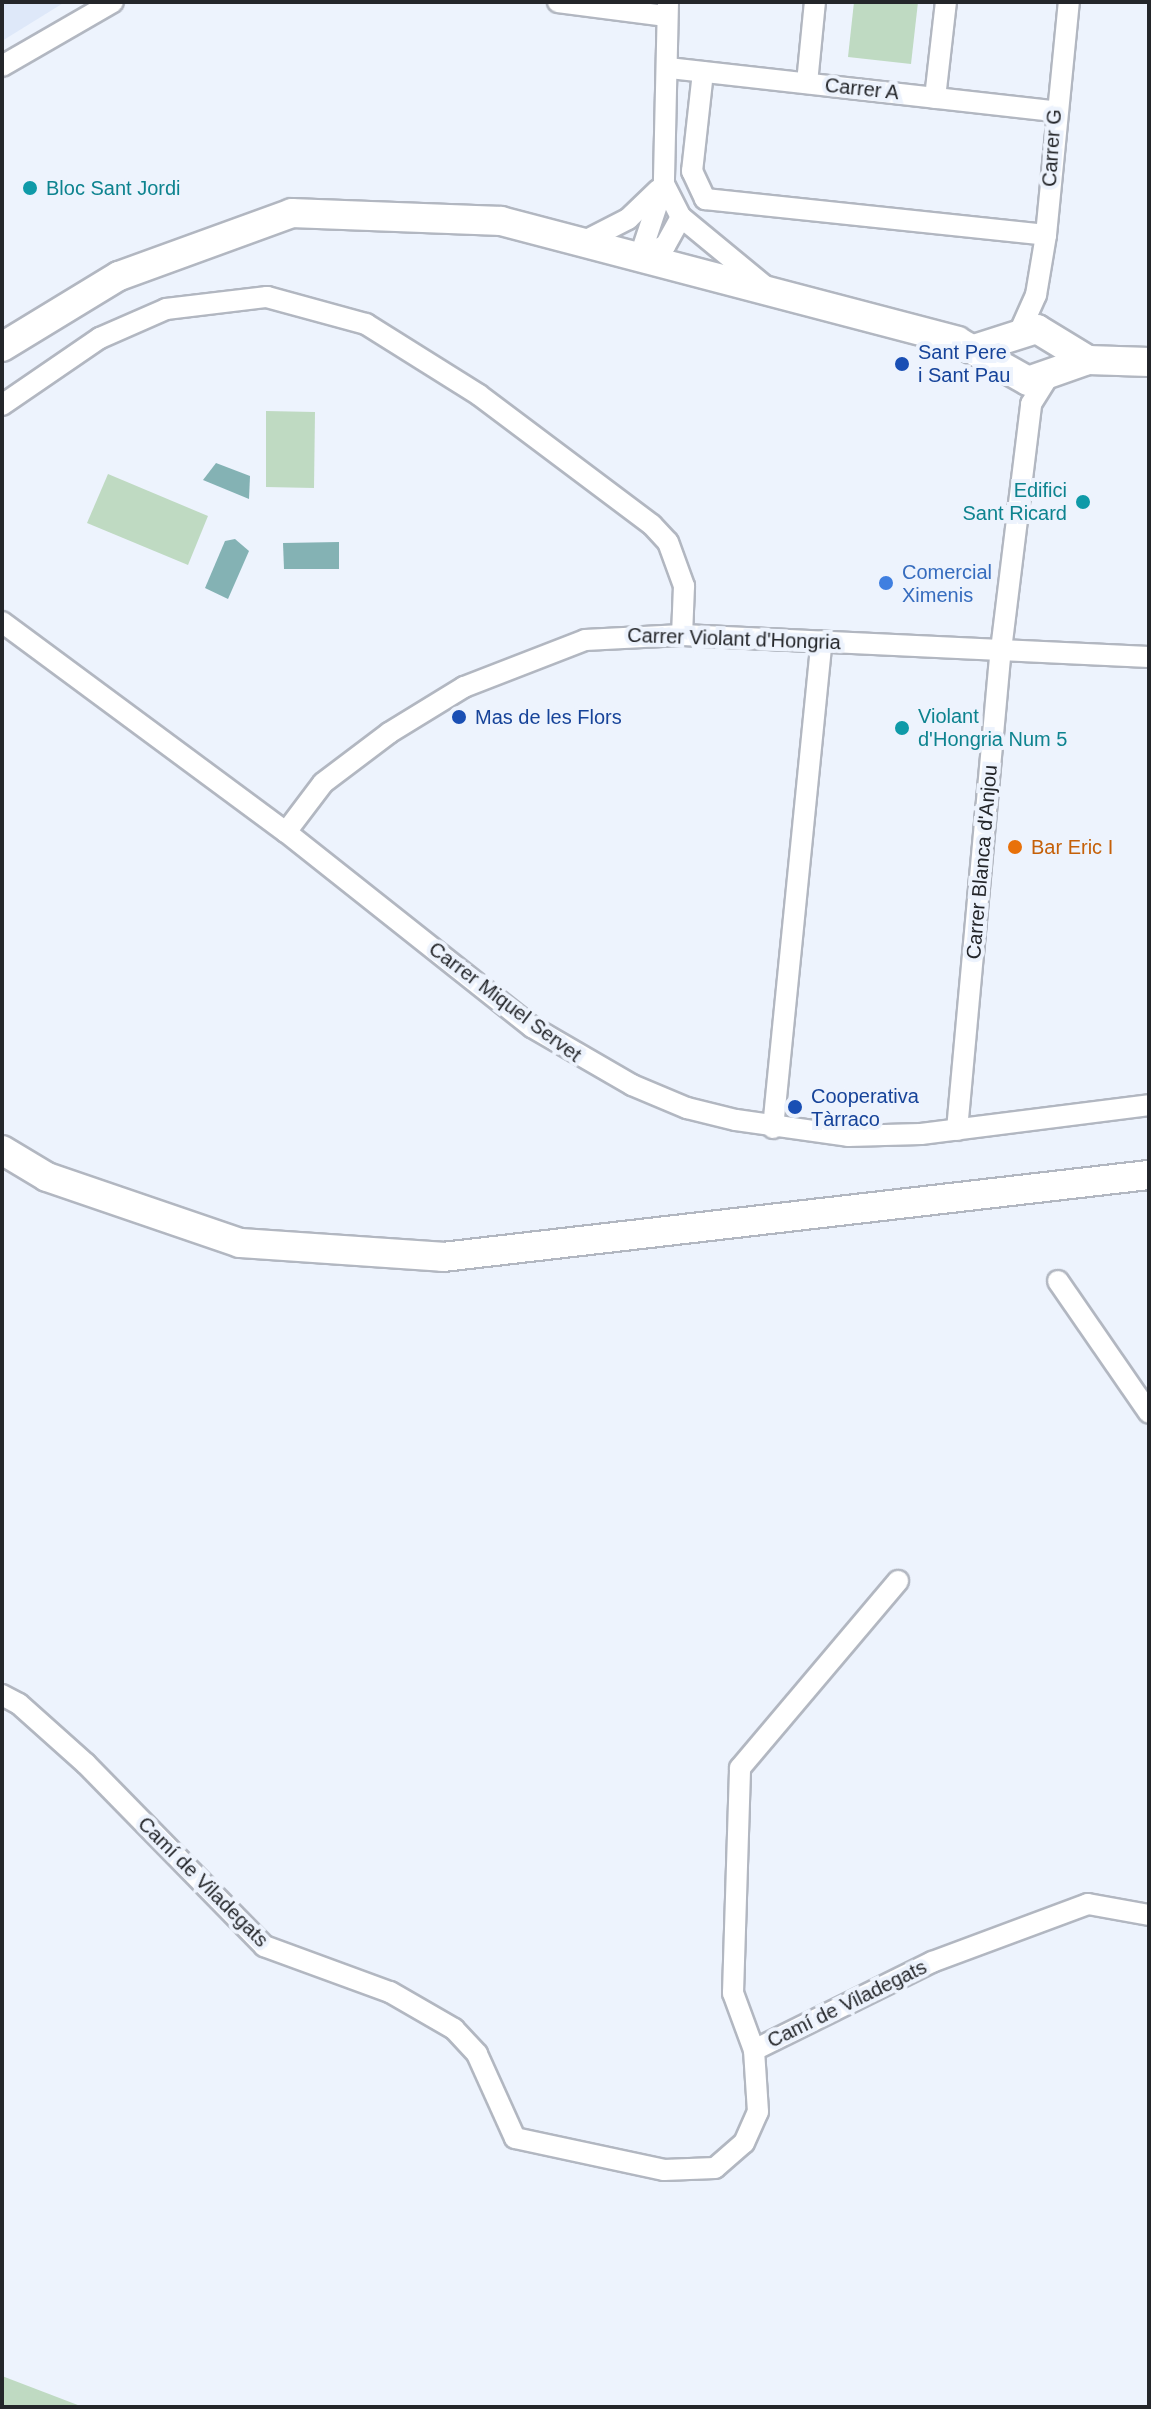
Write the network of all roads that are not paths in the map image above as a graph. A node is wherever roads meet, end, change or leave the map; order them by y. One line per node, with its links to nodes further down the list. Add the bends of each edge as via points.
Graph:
1 (113, 2): 7 (street)
2 (558, 2): 6 (street)
3 (815, 2): 10 (street)
4 (946, 2): 11 (street)
5 (1069, 2): 12 (street, Carrer G)
6 (667, 9): 8 (street)
7 (2, 66)
8 (669, 68): 9 (street, Carrer A); 13 (street)
9 (703, 72): 10 (street, Carrer A); 15 (street, via 692,171 705,199)
10 (807, 83): 11 (street, Carrer A)
11 (935, 98): 12 (street, Carrer A)
12 (1055, 111): 15 (street, Carrer G)
13 (664, 184): 14 (street); 16 (street, via 628,219); 17 (street)
14 (681, 217): 17 (street, via 665,246); 18 (street)
15 (1046, 235): 19 (street, Carrer G)
16 (583, 242): 17 (street); 20 (street, via 501,221 292,213 119,276)
17 (640, 256): 18 (street)
18 (767, 288): 21 (street)
19 (1033, 336): 21 (street); 22 (street); 24 (street, via 1007,355); 24 (street, via 1060,357)
20 (2, 347)
21 (977, 348): 24 (street)
22 (1088, 360): 23 (street); 24 (street)
23 (1149, 362)
24 (1034, 375): 29 (street, Carrer Blanca d'Anjou)
25 (2, 405): 27 (street, via 100,338 166,309 267,297 366,324 479,395 652,525 668,542 682,576)
26 (2, 622): 31 (street, Carrer Miquel Servet)
27 (682, 635): 28 (street, Carrer Violant d'Hongria); 31 (street, Carrer Violant d'Hongria, via 585,640 464,687 389,733 323,783)
28 (822, 641): 29 (street, Carrer Violant d'Hongria); 33 (street)
29 (1001, 650): 30 (street, Carrer Violant d'Hongria); 34 (street, Carrer Blanca d'Anjou)
30 (1149, 657)
31 (286, 832): 33 (street, Carrer Miquel Servet, via 532,1027 589,1064 687,1108)
32 (1149, 1105): 34 (street, Carrer Miquel Servet)
33 (773, 1128): 34 (street, Carrer Miquel Servet, via 848,1136)
34 (957, 1130)
35 (2, 1150): 36 (street, via 47,1177 240,1243 443,1257)
36 (1149, 1175)
37 (1058, 1281): 38 (street)
38 (1149, 1413)
39 (898, 1581): 42 (street, via 740,1768 733,1993)
40 (2, 1695): 42 (street, Camí de Viladegats, via 86,1764 264,1946 390,1992 454,2029 477,2054 515,2138 664,2170 715,2168 744,2143 758,2112)
41 (1149, 1915): 42 (street, Camí de Viladegats, via 1088,1904 932,1962)
42 (754, 2050)

